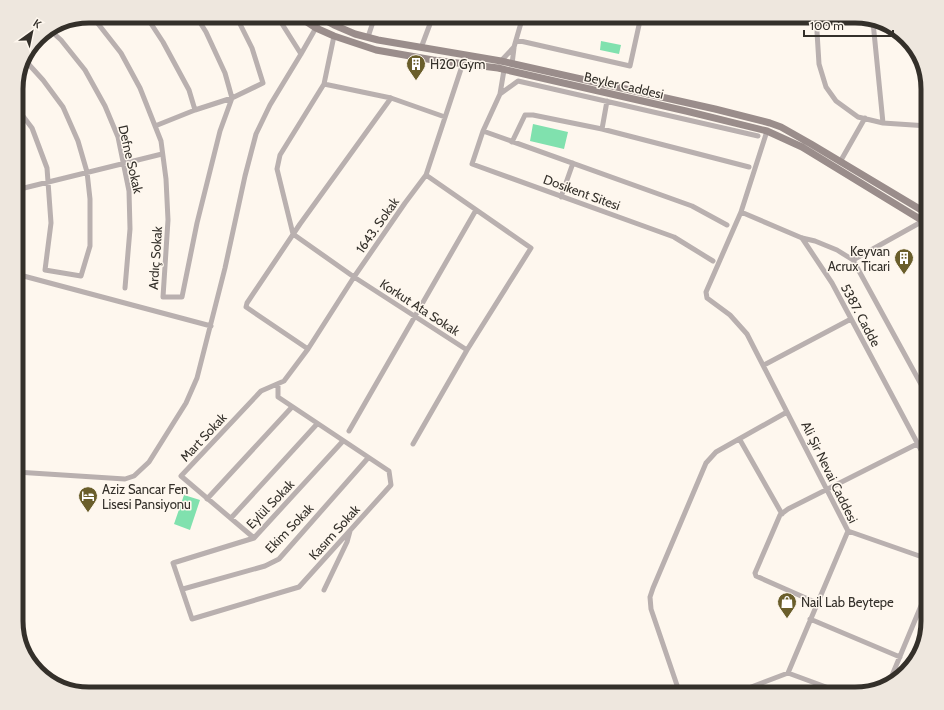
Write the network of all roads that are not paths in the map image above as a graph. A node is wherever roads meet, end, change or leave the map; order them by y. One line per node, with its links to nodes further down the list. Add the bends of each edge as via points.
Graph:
1 (97, 23): 37 (street, Ardıç Sokak, via 121,54 140,88)
2 (151, 23): 32 (street, via 189,90)
3 (200, 23): 29 (street, via 225,72)
4 (240, 23): 29 (street, via 252,48 263,83)
5 (281, 23): 22 (street)
6 (308, 23): 15 (main road, Beyler Caddesi)
7 (317, 23): 15 (street)
8 (332, 23): 18 (main road, Beyler Caddesi)
9 (373, 23): 18 (street)
10 (430, 23): 21 (street)
11 (521, 23): 19 (street)
12 (639, 23): 19 (street, via 630,66)
13 (817, 23): 35 (street, via 820,64 826,87 836,101)
14 (873, 26): 36 (street)
15 (316, 28): 17 (main road, Beyler Caddesi); 22 (street)
16 (54, 33): 46 (street, Defne Sokak, via 85,70 105,106 118,137)
17 (334, 36): 24 (main road, Beyler Caddesi, via 376,50); 27 (street)
18 (368, 37): 21 (main road, Beyler Caddesi)
19 (516, 40): 20 (street)
20 (514, 47): 26 (street); 26 (street)
21 (421, 48): 23 (main road, Beyler Caddesi)
22 (301, 54): 69 (street, via 270,105 256,134)
23 (464, 55): 24 (main road); 26 (main road, Beyler Caddesi)
24 (463, 63): 26 (main road, Beyler Caddesi); 34 (street, 1643. Sokak)
25 (28, 64): 49 (street, via 63,107 78,141)
26 (505, 67): 28 (street); 40 (main road, Beyler Caddesi); 45 (main road, Beyler Caddesi, via 759,119 781,127)
27 (324, 84): 30 (street); 60 (street, via 286,144 278,162 277,169)
28 (500, 94): 31 (street, Dosikent Sitesi, via 518,81); 41 (street, Dosikent Sitesi)
29 (232, 98): 32 (street); 44 (street, Ardıç Sokak, via 220,131 182,297 163,298 168,220)
30 (391, 98): 34 (street); 60 (street)
31 (607, 101): 39 (street); 42 (street, Dosikent Sitesi)
32 (194, 110): 37 (street)
33 (23, 116): 51 (street, via 32,128 47,168)
34 (445, 117): 50 (street, 1643. Sokak)
35 (864, 118): 36 (street); 45 (street)
36 (883, 123): 38 (street)
37 (155, 126): 44 (street, Ardıç Sokak, via 161,141)
38 (921, 126)
39 (602, 129): 43 (street, via 525,115); 48 (street)
40 (767, 130): 56 (street); 57 (main road, Beyler Caddesi, via 802,147)
41 (483, 131): 43 (street, Dosikent Sitesi); 53 (street, Dosikent Sitesi, via 472,164)
42 (758, 136)
43 (512, 142): 47 (street, Dosikent Sitesi)
44 (162, 154): 46 (street)
45 (840, 162): 55 (main road, Beyler Caddesi)
46 (124, 163): 49 (street); 66 (street, Defne Sokak, via 129,192 130,229)
47 (573, 163): 53 (street); 58 (street, Dosikent Sitesi, via 692,206)
48 (750, 167)
49 (87, 172): 51 (street); 51 (street, via 90,246 81,276 45,270 51,223)
50 (426, 175): 54 (street, Korkut Ata Sokak); 65 (street, 1643. Sokak)
51 (49, 182): 52 (street)
52 (23, 188)
53 (561, 197): 63 (street, Dosikent Sitesi, via 674,236)
54 (476, 210): 67 (street); 71 (street, Korkut Ata Sokak, via 531,248)
55 (921, 210)
56 (741, 212): 61 (street); 72 (street, Ali Şir Nevai Caddesi, via 706,292 707,298 730,315 747,334)
57 (921, 219)
58 (727, 225)
59 (921, 225): 62 (street)
60 (293, 234): 65 (street, Korkut Ata Sokak); 70 (street, via 246,307)
61 (802, 238): 62 (street, via 837,250); 68 (street, 5387. Cadde, via 832,283)
62 (853, 260): 74 (street)
63 (713, 261)
64 (23, 276): 69 (street)
65 (354, 277): 67 (street, Korkut Ata Sokak); 70 (street, 1643. Sokak)
66 (125, 288)
67 (414, 317): 71 (street, Korkut Ata Sokak); 78 (street)
68 (851, 319): 72 (street); 82 (street, 5387. Cadde)
69 (211, 326): 85 (street, via 197,378 186,403 149,462 134,476 113,479)
70 (308, 349): 73 (street, 1643. Sokak, via 284,382)
71 (467, 350): 81 (street)
72 (764, 365): 76 (street, Ali Şir Nevai Caddesi)
73 (278, 384): 75 (street, Kasım Sokak, via 278,397); 87 (street, Mart Sokak, via 261,390 181,476)
74 (921, 384)
75 (292, 407): 77 (street, Kasım Sokak); 87 (street)
76 (788, 412): 79 (street); 86 (street, Ali Şir Nevai Caddesi)
77 (317, 424): 80 (street, Kasım Sokak); 89 (street)
78 (349, 432)
79 (740, 440): 88 (street); 103 (street, via 716,452 706,463 650,598 651,609)
80 (344, 441): 84 (street, Kasım Sokak); 92 (street, Eylül Sokak)
81 (413, 444)
82 (917, 444): 83 (street, 5387. Cadde); 86 (street)
83 (921, 451)
84 (368, 458): 90 (street, Kasım Sokak, via 389,472 391,484); 95 (street, Ekim Sokak, via 279,559 265,566)
85 (23, 473)
86 (826, 489): 88 (street); 91 (street, Ali Şir Nevai Caddesi)
87 (207, 499): 89 (street, Mart Sokak)
88 (782, 514): 97 (street, via 755,573 756,576)
89 (231, 518): 92 (street, Mart Sokak)
90 (351, 530): 95 (street, Kasım Sokak, via 299,586 192,619); 96 (street)
91 (848, 531): 93 (street); 97 (street, Ali Şir Nevai Caddesi)
92 (254, 538): 94 (street, Eylül Sokak)
93 (921, 557)
94 (174, 563): 95 (street, Kasım Sokak)
95 (183, 589)
96 (324, 590)
97 (817, 603): 99 (street, Ali Şir Nevai Caddesi)
98 (921, 606): 100 (street)
99 (810, 619): 100 (street); 101 (street, Ali Şir Nevai Caddesi)
100 (900, 657): 102 (street)
101 (788, 673): 104 (street); 105 (street)
102 (892, 675)
103 (678, 687)
104 (751, 687)
105 (826, 687)

